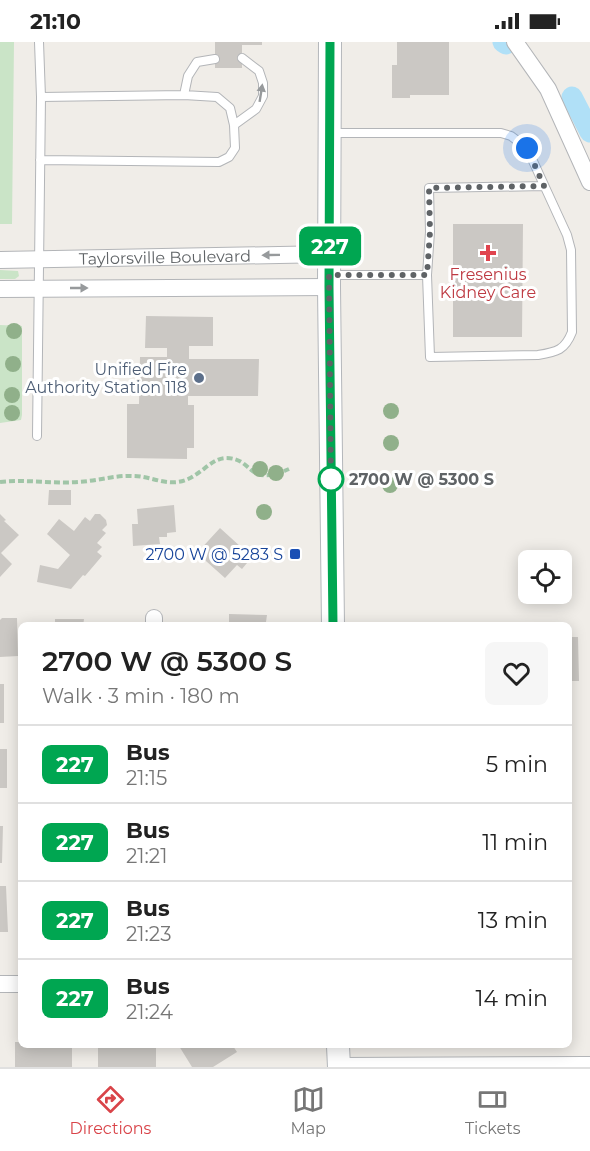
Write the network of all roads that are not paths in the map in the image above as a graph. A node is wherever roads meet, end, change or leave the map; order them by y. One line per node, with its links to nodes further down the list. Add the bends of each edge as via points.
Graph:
1 (39, 42): 7 (lane)
2 (330, 42): 9 (main road)
3 (515, 42): 11 (street, via 548,89)
4 (242, 58): 8 (lane, one-way to 4, via 256,109 263,96 259,70)
5 (215, 59): 6 (lane, via 196,62)
6 (184, 95): 7 (lane); 8 (lane, via 217,97 230,108)
7 (40, 97): 10 (lane)
8 (234, 125): 10 (lane, via 235,148 219,162)
9 (329, 133): 12 (lane, via 501,133 527,148); 15 (main road)
10 (39, 160): 13 (lane)
11 (590, 182)
12 (544, 186): 16 (lane, via 429,188); 16 (lane, via 571,250 572,332 568,343 554,353 538,355 430,357)
13 (39, 259): 14 (street, Taylorsville Boulevard); 15 (street, Taylorsville Boulevard, one-way to 13); 18 (lane)
14 (0, 260)
15 (329, 272): 16 (lane); 18 (street, Taylorsville Boulevard, one-way to 15); 20 (main road)
16 (427, 275)
17 (0, 289): 18 (street, Taylorsville Boulevard)
18 (38, 289): 19 (lane)
19 (38, 436)
20 (333, 622)
21 (0, 984): 22 (street)
22 (18, 984)
23 (339, 1060): 24 (street)
24 (590, 1065)

